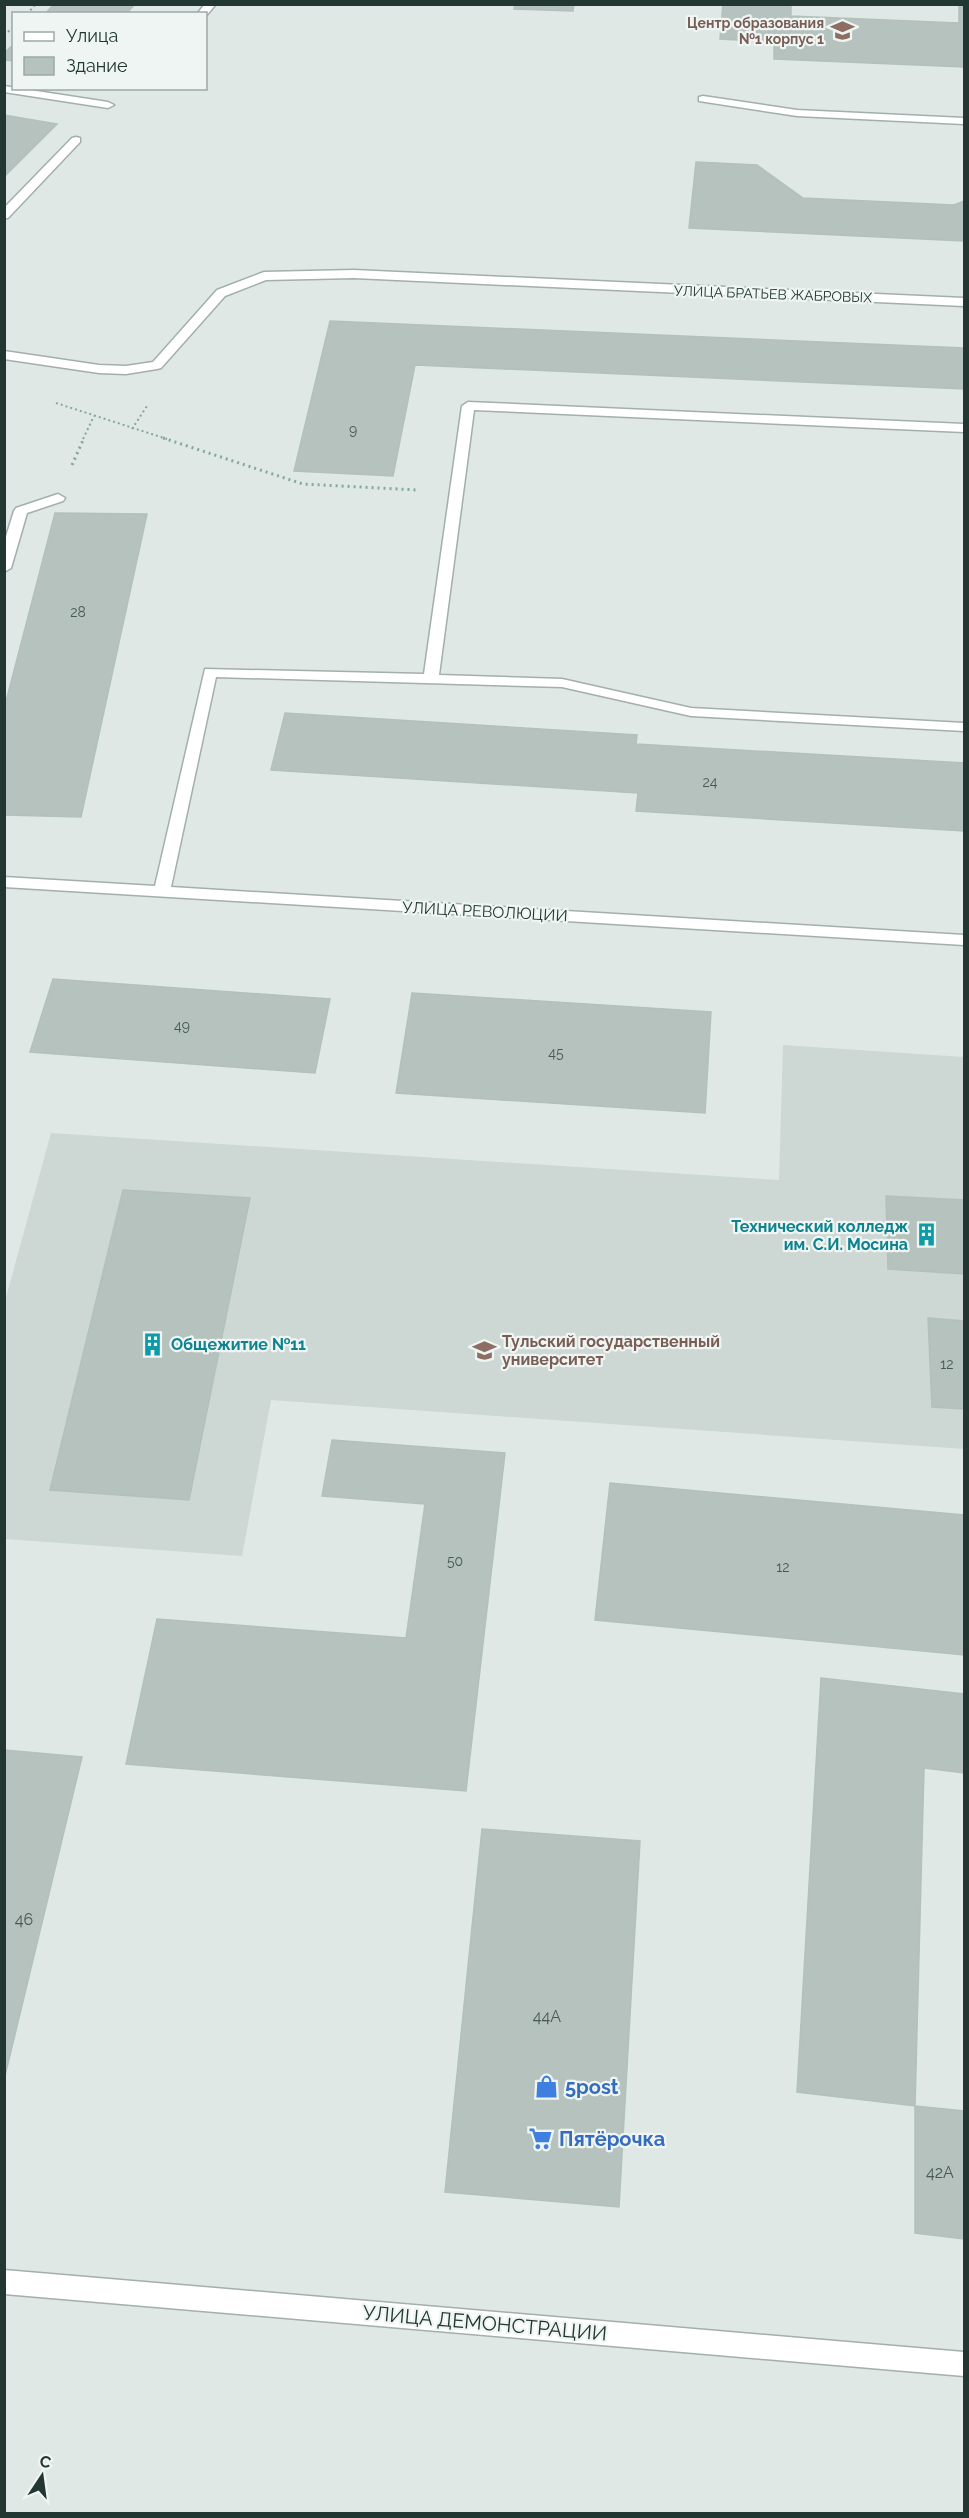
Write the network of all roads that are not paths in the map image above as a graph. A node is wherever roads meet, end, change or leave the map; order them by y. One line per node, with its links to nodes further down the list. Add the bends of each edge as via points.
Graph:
1 (4, 89): 3 (street)
2 (703, 99): 4 (street, via 797,113)
3 (108, 105)
4 (964, 121)
5 (76, 140): 6 (street)
6 (4, 215)
7 (964, 302): 8 (street, УЛИЦА БРАТЬЕВ ЖАБРОВЫХ, via 354,274 264,276 221,293 157,365 99,369)
8 (4, 355)
9 (964, 428): 12 (street, via 468,406)
10 (58, 498): 11 (street, via 21,511)
11 (4, 568)
12 (431, 678): 13 (street, via 562,683 691,712); 15 (street, via 210,672)
13 (964, 727)
14 (4, 882): 15 (street, УЛИЦА РЕВОЛЮЦИИ)
15 (162, 891): 16 (street, УЛИЦА РЕВОЛЮЦИИ)
16 (964, 940)
17 (4, 2282): 18 (street, УЛИЦА ДЕМОНСТРАЦИИ)
18 (964, 2364)

